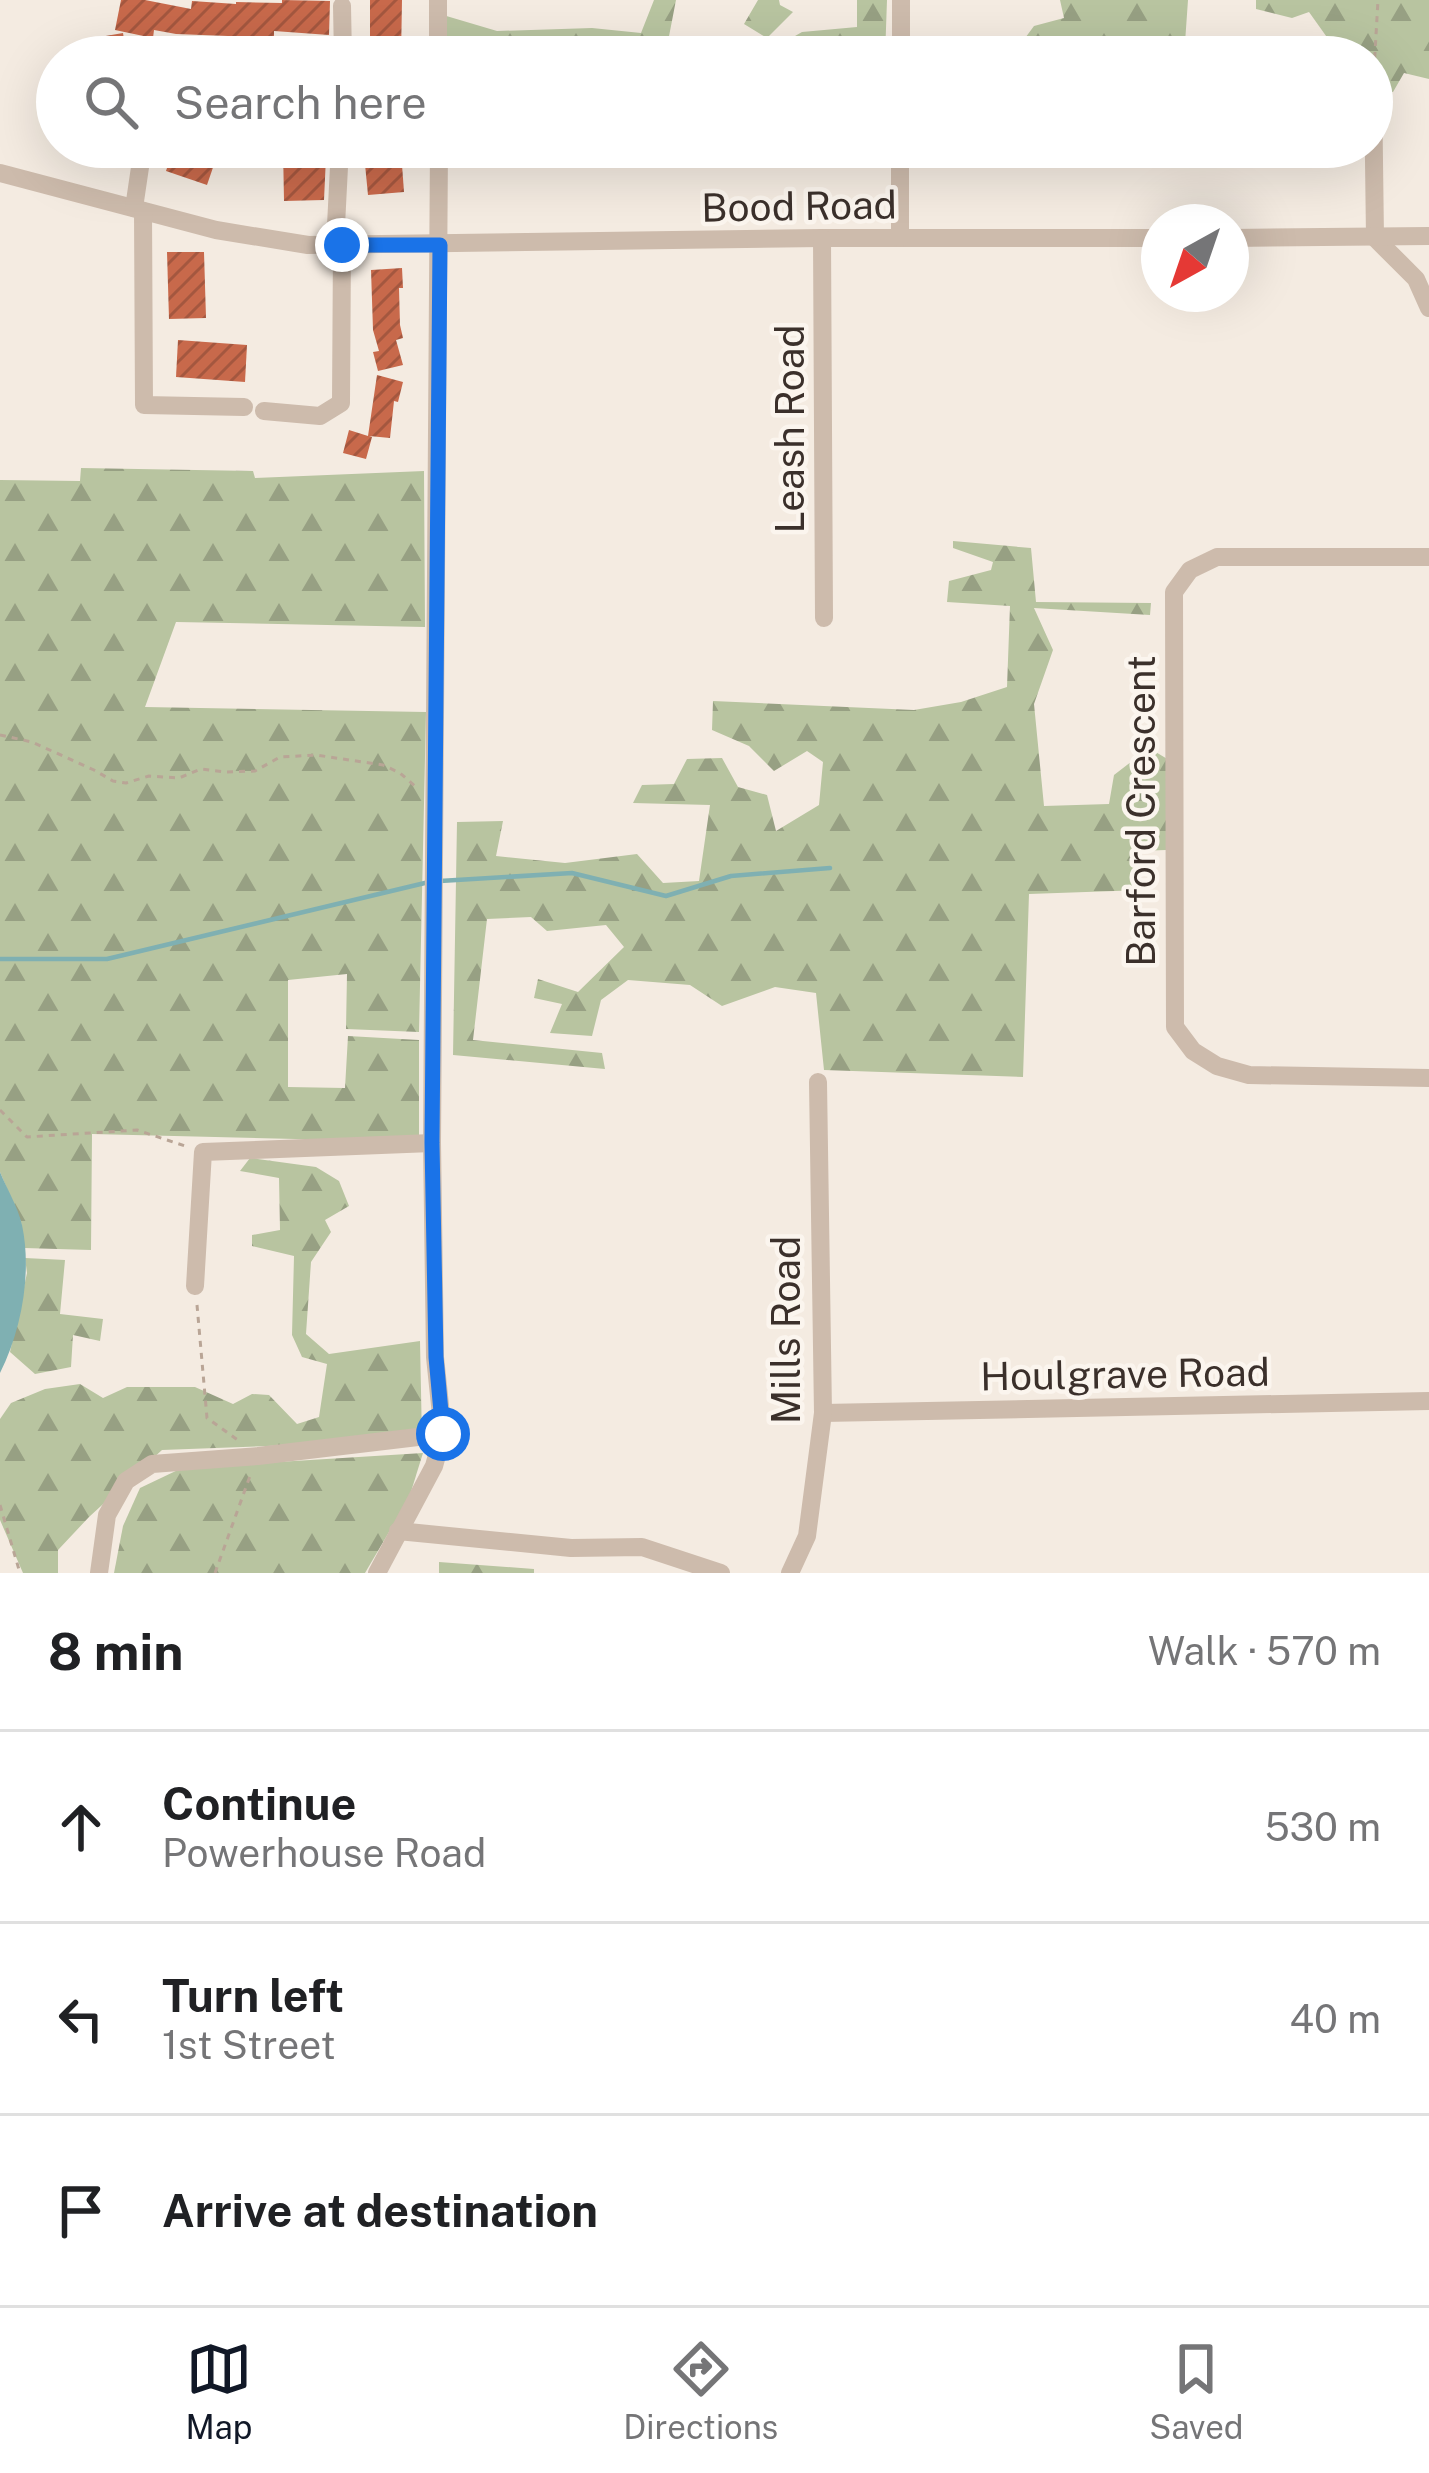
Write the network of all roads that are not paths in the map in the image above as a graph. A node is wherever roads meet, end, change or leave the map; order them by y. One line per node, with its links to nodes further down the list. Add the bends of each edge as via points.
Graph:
1 (438, 0): 5 (street)
2 (902, 0): 6 (street)
3 (342, 7): 4 (street)
4 (343, 36)
5 (438, 36)
6 (901, 36)
7 (141, 168): 13 (street)
8 (340, 168): 20 (street)
9 (439, 168): 21 (street)
10 (900, 168): 16 (street)
11 (1375, 168): 19 (street)
12 (0, 173): 13 (street, Bood Road)
13 (138, 209): 20 (street, Bood Road, via 259,239); 20 (street, via 144,405 320,416 341,403)
14 (1429, 236): 19 (street)
15 (821, 238): 16 (street, Bood Road); 21 (street, Bood Road); 24 (street, Leash Road)
16 (900, 238): 17 (street, Bood Road)
17 (1141, 238)
18 (1249, 238): 19 (street)
19 (1376, 238): 22 (street, via 1416,279)
20 (339, 245): 21 (street, Bood Road)
21 (440, 245): 27 (street)
22 (1429, 308)
23 (1429, 557): 25 (street, Barford Crescent, via 1217,557 1190,570 1174,592 1175,1027 1193,1051 1250,1075)
24 (824, 618)
25 (1429, 1078)
26 (818, 1082): 30 (street, Mills Road)
27 (432, 1143): 28 (street, via 202,1152); 31 (street)
28 (195, 1286)
29 (1429, 1401): 30 (street, Houlgrave Road)
30 (823, 1413): 36 (street, Mills Road, via 807,1536)
31 (443, 1434): 32 (street); 33 (street, via 152,1464 126,1481 107,1515)
32 (398, 1531): 34 (street); 35 (street, via 642,1546)
33 (99, 1573)
34 (377, 1573)
35 (721, 1573)
36 (790, 1573)

